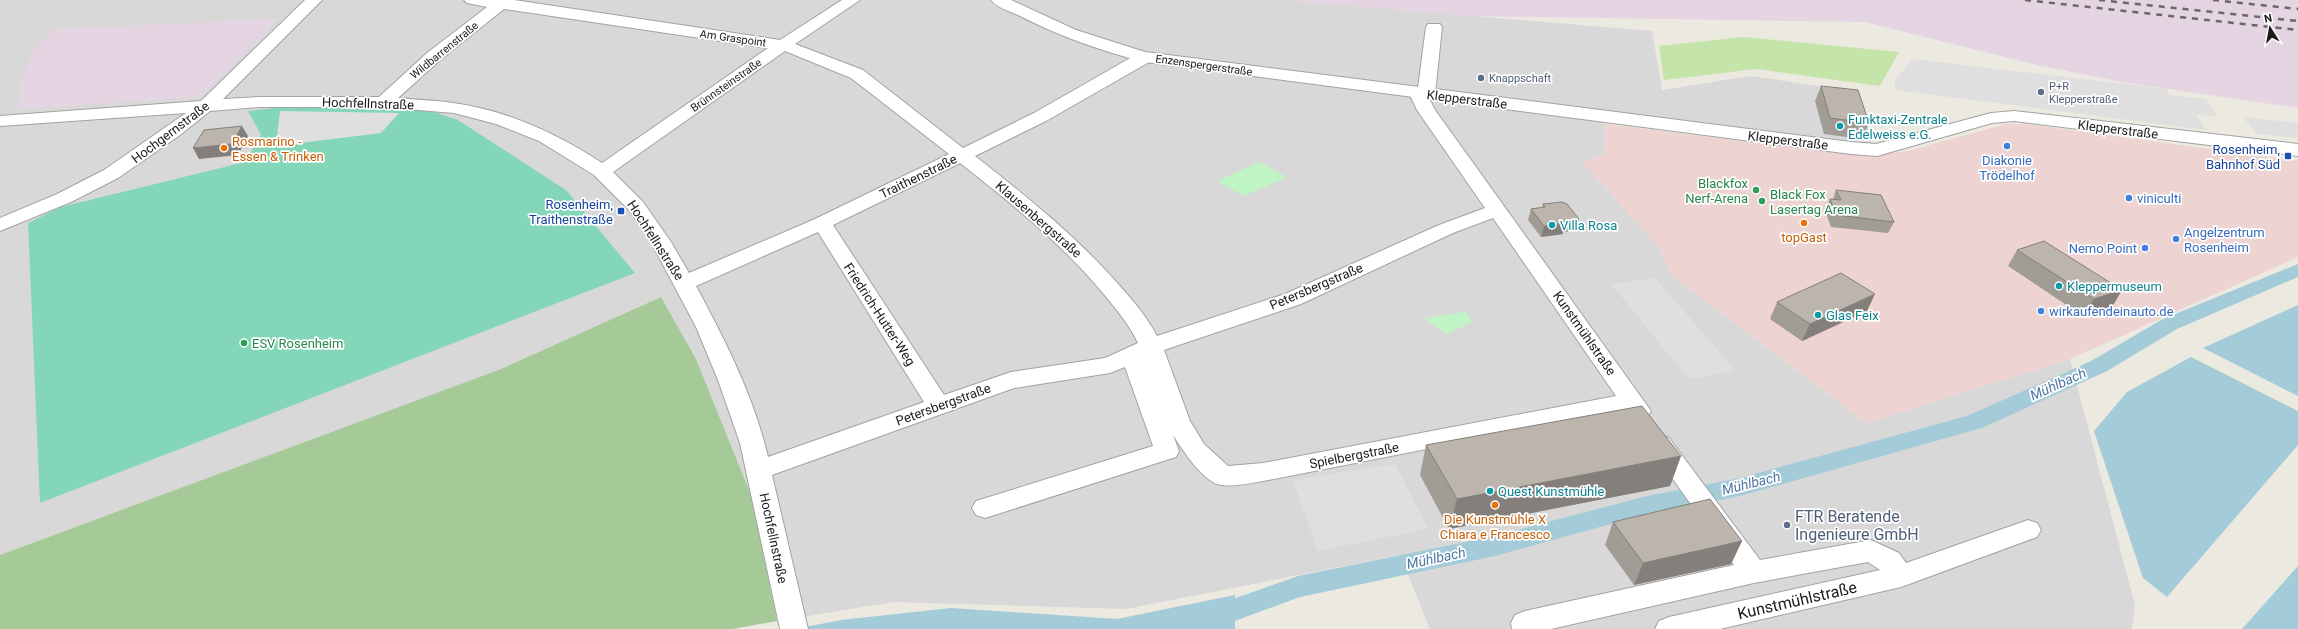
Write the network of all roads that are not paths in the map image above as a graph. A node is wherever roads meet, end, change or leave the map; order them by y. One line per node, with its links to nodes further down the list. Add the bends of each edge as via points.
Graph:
1 (314, 0): 11 (street, Hochgernstraße)
2 (472, 0): 5 (street, Am Graspoint)
3 (852, 0): 7 (street, Brünnsteinstraße)
4 (999, 0): 8 (street, Enzenspergerstraße, via 1088,41)
5 (504, 2): 7 (street, Am Graspoint); 10 (street, Wildbarrenstraße, via 433,57)
6 (1434, 27): 9 (street)
7 (783, 45): 14 (street, Am Graspoint, via 857,74); 15 (street, Brünnsteinstraße, via 615,164)
8 (1145, 57): 9 (street, Enzenspergerstraße); 14 (street, Traithenstraße, via 1040,116)
9 (1422, 94): 13 (street, Klepperstraße, via 1871,150 1892,147 1991,118 2014,116); 16 (street, Kunstmühlstraße, via 1426,110)
10 (383, 102): 11 (street, Hochfellnstraße); 15 (street, Hochfellnstraße, via 454,108 502,120 545,137)
11 (208, 105): 12 (street, Hochfellnstraße); 18 (street, Hochgernstraße, via 111,174 64,198)
12 (0, 121)
13 (2298, 150)
14 (962, 155): 17 (street, Traithenstraße); 20 (street, Klausenbergstraße, via 1051,227 1086,260 1139,322)
15 (601, 170): 19 (street, Hochfellnstraße, via 636,206 661,242)
16 (1497, 210): 20 (street, Petersbergstraße, via 1446,229 1293,299); 21 (street, Kunstmühlstraße)
17 (822, 223): 19 (street, Traithenstraße); 22 (street, Friedrich-Hutter-Weg)
18 (0, 225)
19 (684, 284): 23 (street, Hochfellnstraße, via 707,327 730,380)
20 (1142, 351): 21 (street, Spielbergstraße, via 1195,450 1222,476 1263,472); 22 (street, Petersbergstraße, via 1110,365 1011,380); 24 (street, via 1167,451)
21 (1632, 401): 26 (street, Kunstmühlstraße, via 1682,476)
22 (938, 405): 23 (street, Petersbergstraße)
23 (759, 470): 28 (street, Hochfellnstraße)
24 (985, 508)
25 (2028, 530): 27 (street, Kunstmühlstraße)
26 (1754, 572): 27 (street, via 1871,551 1889,561); 29 (street, via 1525,623)
27 (1901, 576): 30 (street, Kunstmühlstraße)
28 (792, 624)
29 (1526, 629)
30 (1669, 629)

